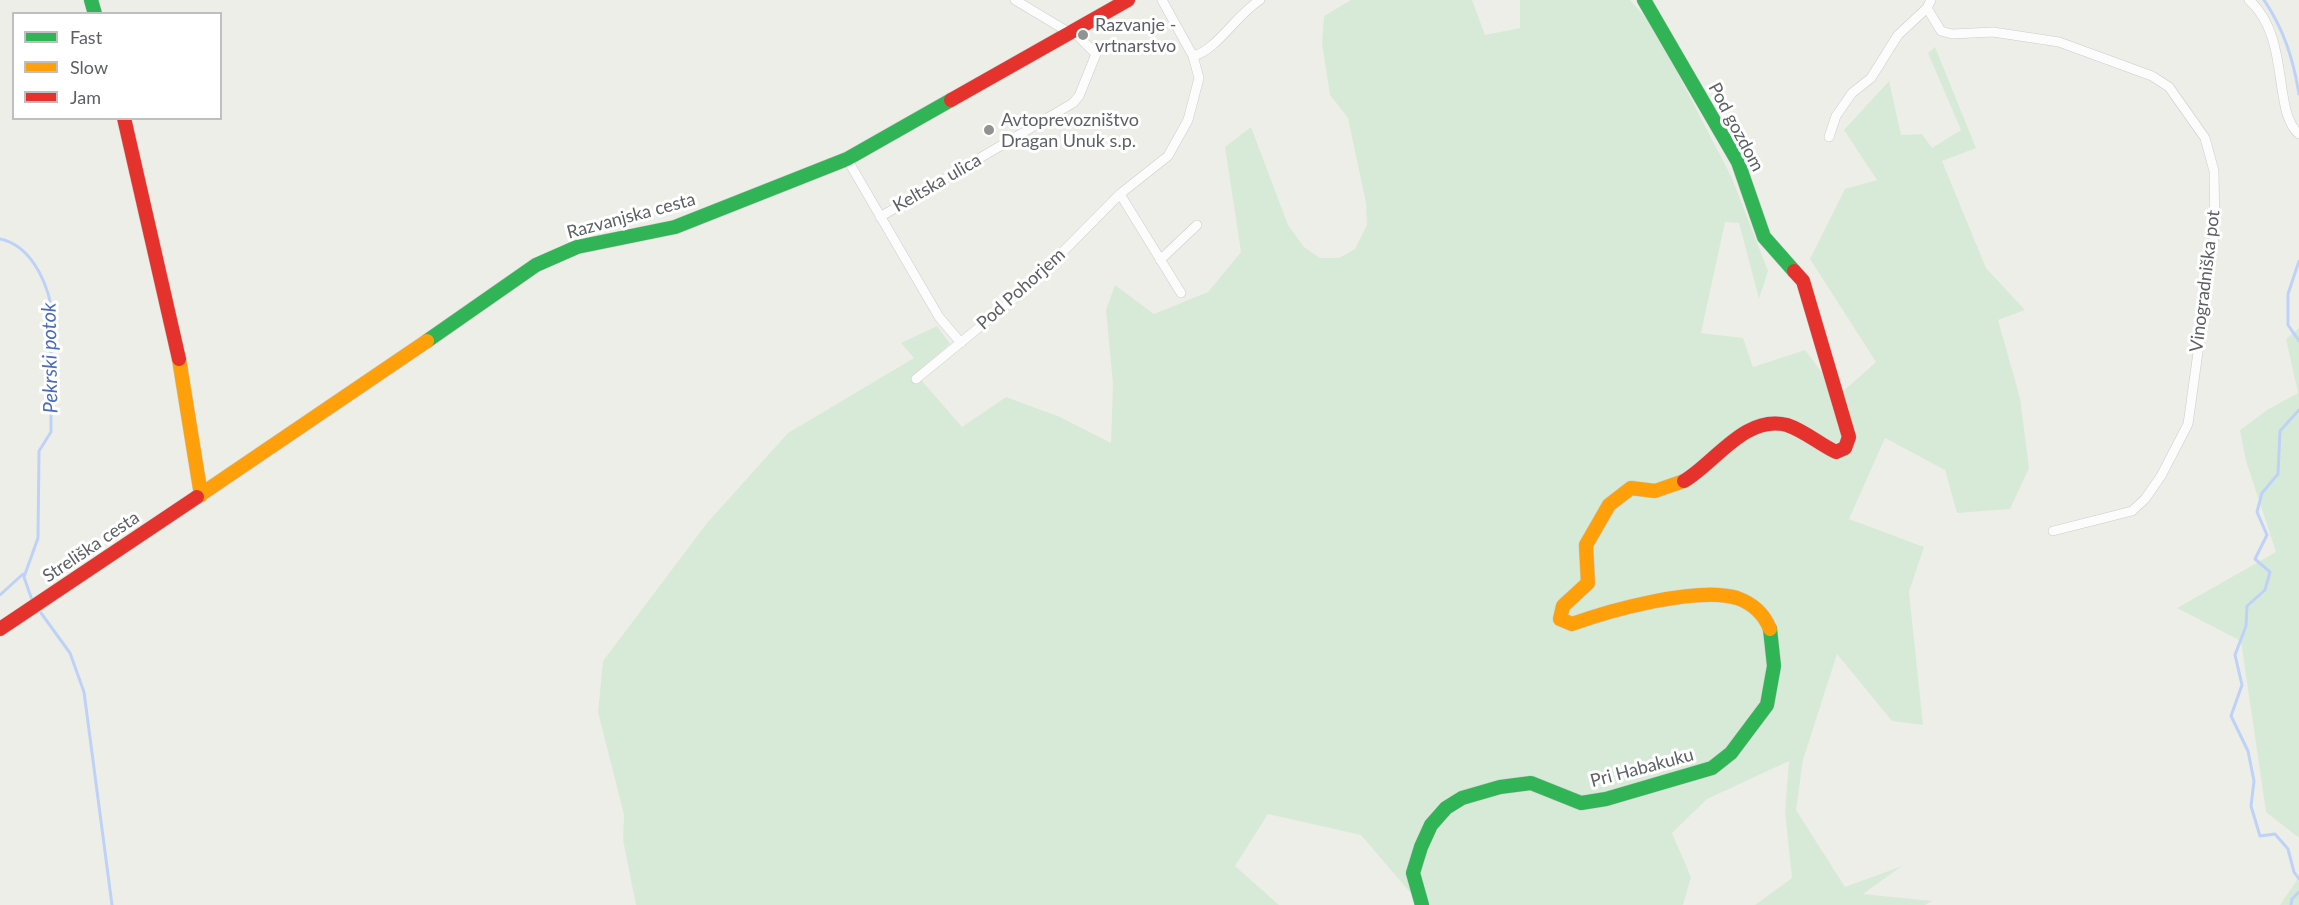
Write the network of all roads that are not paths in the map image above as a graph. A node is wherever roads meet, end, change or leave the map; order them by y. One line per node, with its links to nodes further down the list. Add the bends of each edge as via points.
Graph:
1 (1015, 0): 8 (street)
2 (1128, 0): 8 (street, Razvanjska cesta)
3 (1162, 0): 9 (street, Pod Pohorjem)
4 (1260, 0): 9 (street, via 1241,13 1214,44)
5 (1644, 0): 24 (street, Pod gozdom, via 1738,162 1764,237 1803,281 1849,437 1845,448 1836,452 1821,447 1800,431 1779,424 1762,427 1739,437 1677,488 1648,494 1631,489 1610,505 1586,545 1588,583 1563,606 1560,619 1572,624 1594,615 1705,596 1736,598 1764,615 1772,635 1774,666 1767,705 1731,753)
6 (2249, 0): 11 (street, via 2274,37 2289,123)
7 (1929, 4): 12 (street, Vinogradniška pot, via 1898,35 1871,78 1852,93 1836,116); 22 (street, Vinogradniška pot, via 1941,31 1993,32 2059,42 2152,76 2169,87 2205,138 2214,171 2215,230 2188,424 2161,476 2132,511)
8 (1071, 32): 13 (street, Razvanjska cesta); 15 (street, Keltska ulica, via 1096,54 1073,103)
9 (1193, 56): 14 (street, Pod Pohorjem, via 1199,78 1188,120 1168,156)
10 (124, 120): 21 (street, via 177,347)
11 (2299, 133)
12 (1829, 137)
13 (847, 159): 15 (street); 21 (street, Razvanjska cesta, via 675,227 577,247 536,265)
14 (1120, 194): 17 (street); 19 (street, Pod Pohorjem, via 1026,289)
15 (880, 217): 19 (street, via 939,317)
16 (1197, 225): 17 (street)
17 (1160, 260): 18 (street)
18 (1181, 293)
19 (961, 343): 20 (street, Pod Pohorjem)
20 (916, 379)
21 (201, 495): 23 (street, Streliška cesta)
22 (2053, 531)
23 (0, 629)
24 (1712, 768): 25 (street, Pri Habakuku, via 1581,803 1531,783 1462,798 1431,825 1421,847 1413,873)
25 (1422, 905)

